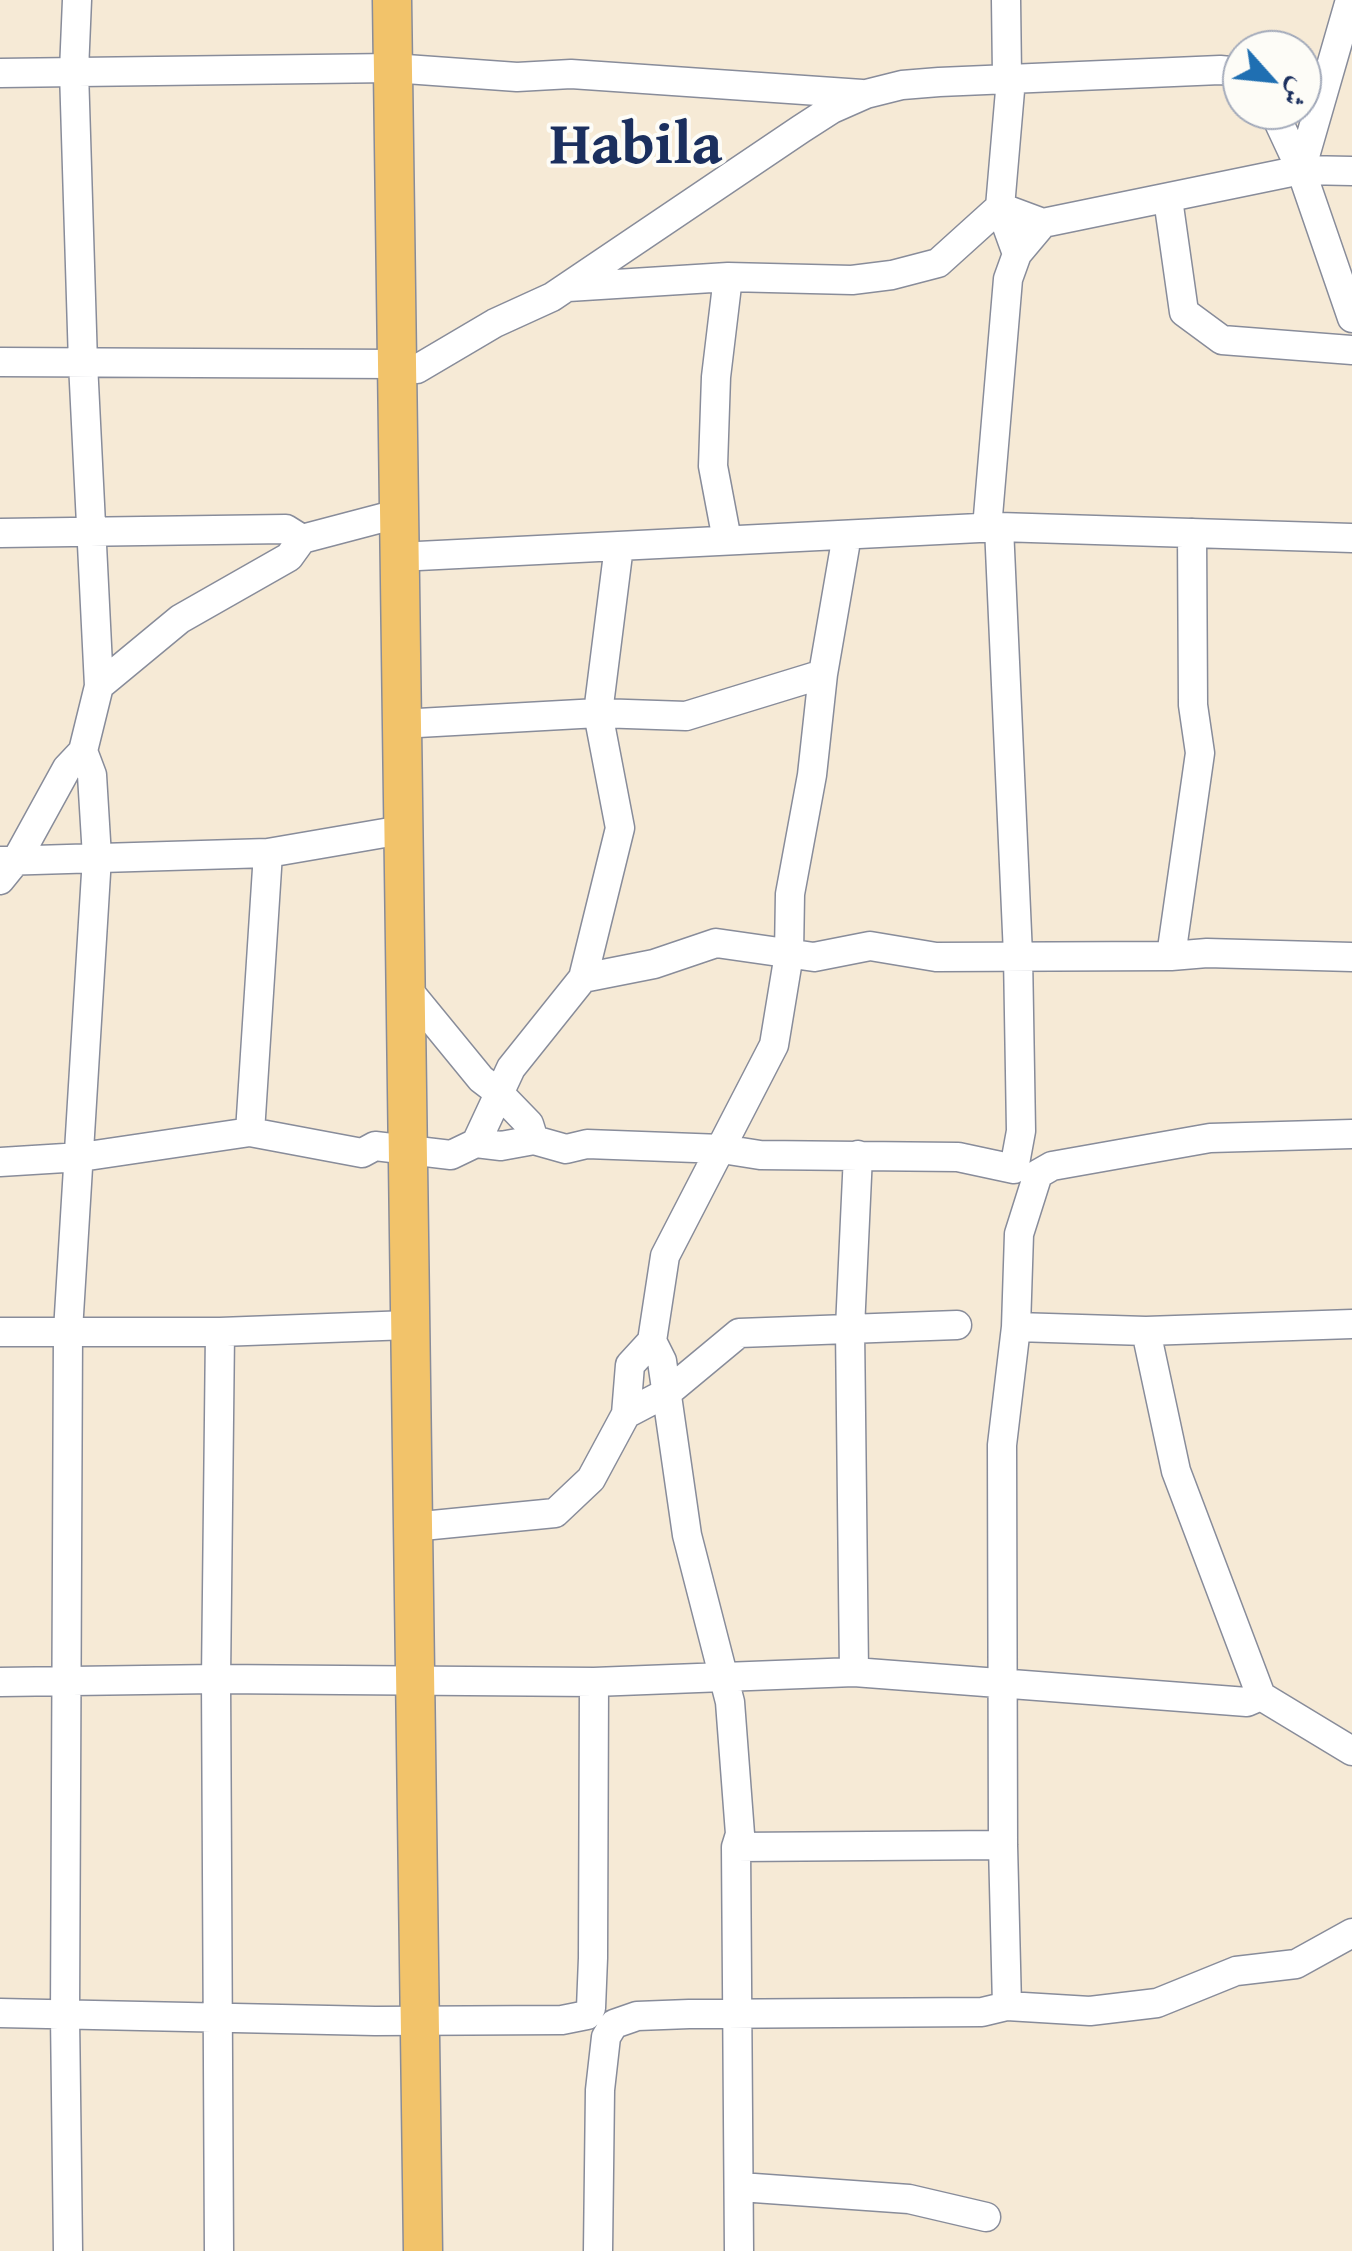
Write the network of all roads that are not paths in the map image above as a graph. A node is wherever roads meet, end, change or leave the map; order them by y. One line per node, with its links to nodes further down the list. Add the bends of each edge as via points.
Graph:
1 (77, 0): 7 (street)
2 (392, 0): 5 (main road)
3 (1006, 0): 9 (street)
4 (1350, 0): 12 (street)
5 (392, 68): 7 (street); 10 (street); 24 (main road)
6 (1222, 70): 9 (street)
7 (74, 71): 8 (street); 23 (street)
8 (0, 73)
9 (1011, 78): 10 (street); 15 (street)
10 (866, 94): 19 (street, via 816,119)
11 (1283, 130): 12 (street)
12 (1301, 170): 13 (street); 14 (street); 20 (street)
13 (1352, 171)
14 (1168, 199): 16 (street); 21 (street, via 1184,312 1222,340)
15 (1000, 207): 16 (street); 17 (street); 18 (street, via 938,263 892,275)
16 (1042, 223): 17 (street)
17 (1017, 254): 26 (street, via 1008,279)
18 (728, 277): 19 (street); 33 (street, via 714,466)
19 (566, 287): 24 (street, via 417,369)
20 (1352, 318)
21 (1352, 350)
22 (0, 362): 23 (street)
23 (84, 363): 24 (street); 27 (street)
24 (396, 364): 25 (main road)
25 (398, 514): 32 (street); 35 (main road)
26 (993, 527): 29 (street); 30 (street); 46 (street)
27 (91, 530): 28 (street); 32 (street, via 286,529); 37 (street)
28 (0, 533)
29 (1192, 533): 31 (street); 47 (street, via 1192,705 1200,752)
30 (846, 534): 33 (street); 36 (street)
31 (1348, 534)
32 (302, 539): 37 (street, via 290,557 180,619)
33 (727, 540): 34 (street)
34 (620, 546): 35 (street); 38 (street)
35 (398, 557): 39 (main road)
36 (822, 674): 38 (street, via 686,716); 45 (street, via 790,894)
37 (100, 686): 40 (street)
38 (598, 712): 39 (street); 49 (street, via 620,828)
39 (400, 724): 41 (main road)
40 (83, 751): 43 (street, via 92,775); 44 (street)
41 (402, 830): 42 (street); 50 (main road)
42 (268, 853): 43 (street); 52 (street)
43 (97, 857): 44 (street); 59 (street)
44 (6, 867)
45 (789, 954): 46 (street, via 814,957 870,946 936,957); 49 (street, via 716,943); 56 (street, via 774,1045)
46 (1018, 955): 47 (street); 58 (street, via 1021,1131 1014,1169 958,1157)
47 (1171, 956): 48 (street)
48 (1352, 957)
49 (583, 978): 51 (street)
50 (404, 985): 51 (street); 57 (main road)
51 (498, 1092): 54 (street, via 529,1124); 55 (street)
52 (250, 1132): 57 (street, via 362,1153 375,1146); 59 (street)
53 (1352, 1134): 64 (street, via 1210,1138 1038,1174 1019,1234)
54 (534, 1140): 55 (street); 56 (street, via 566,1149)
55 (476, 1143): 57 (street, via 451,1155)
56 (722, 1149): 58 (street); 70 (street, via 665,1256)
57 (407, 1150): 62 (main road)
58 (858, 1156): 65 (street)
59 (81, 1157): 60 (street); 66 (street)
60 (0, 1162)
61 (1352, 1324): 67 (street)
62 (410, 1325): 69 (street); 73 (main road)
63 (957, 1326): 65 (street)
64 (1016, 1327): 67 (street); 81 (street, via 1002,1445)
65 (850, 1328): 71 (street, via 738,1334); 74 (street)
66 (68, 1331): 68 (street); 69 (street); 76 (street)
67 (1146, 1331): 82 (street, via 1176,1471)
68 (0, 1332)
69 (220, 1332): 77 (street)
70 (652, 1340): 71 (street); 72 (street, via 630,1365)
71 (668, 1392): 72 (street); 75 (street, via 687,1534)
72 (626, 1414): 73 (street, via 591,1480 555,1512)
73 (412, 1528): 78 (main road)
74 (854, 1672): 75 (street); 81 (street)
75 (722, 1676): 80 (street); 85 (street, via 730,1702)
76 (68, 1679): 77 (street); 79 (street); 90 (street)
77 (216, 1679): 78 (street); 91 (street)
78 (414, 1679): 80 (street); 92 (main road)
79 (0, 1682)
80 (594, 1682): 92 (street, via 594,1958 587,2016)
81 (1002, 1684): 82 (street, via 1247,1702); 84 (street)
82 (1261, 1696): 83 (street)
83 (1352, 1751)
84 (1003, 1845): 85 (street); 87 (street)
85 (736, 1847): 89 (street)
86 (1352, 1933): 87 (street, via 1296,1964 1236,1971 1157,2003 1090,2010)
87 (1007, 2006): 89 (street, via 982,2012)
88 (0, 2013): 90 (street)
89 (740, 2014): 93 (street); 98 (street, via 637,2016 614,2024 606,2037)
90 (65, 2016): 91 (street); 95 (street)
91 (220, 2020): 92 (street); 96 (street)
92 (420, 2020): 97 (main road)
93 (740, 2187): 94 (street, via 909,2198); 99 (street)
94 (986, 2217)
95 (68, 2251)
96 (219, 2251)
97 (424, 2251)
98 (598, 2251)
99 (739, 2251)

